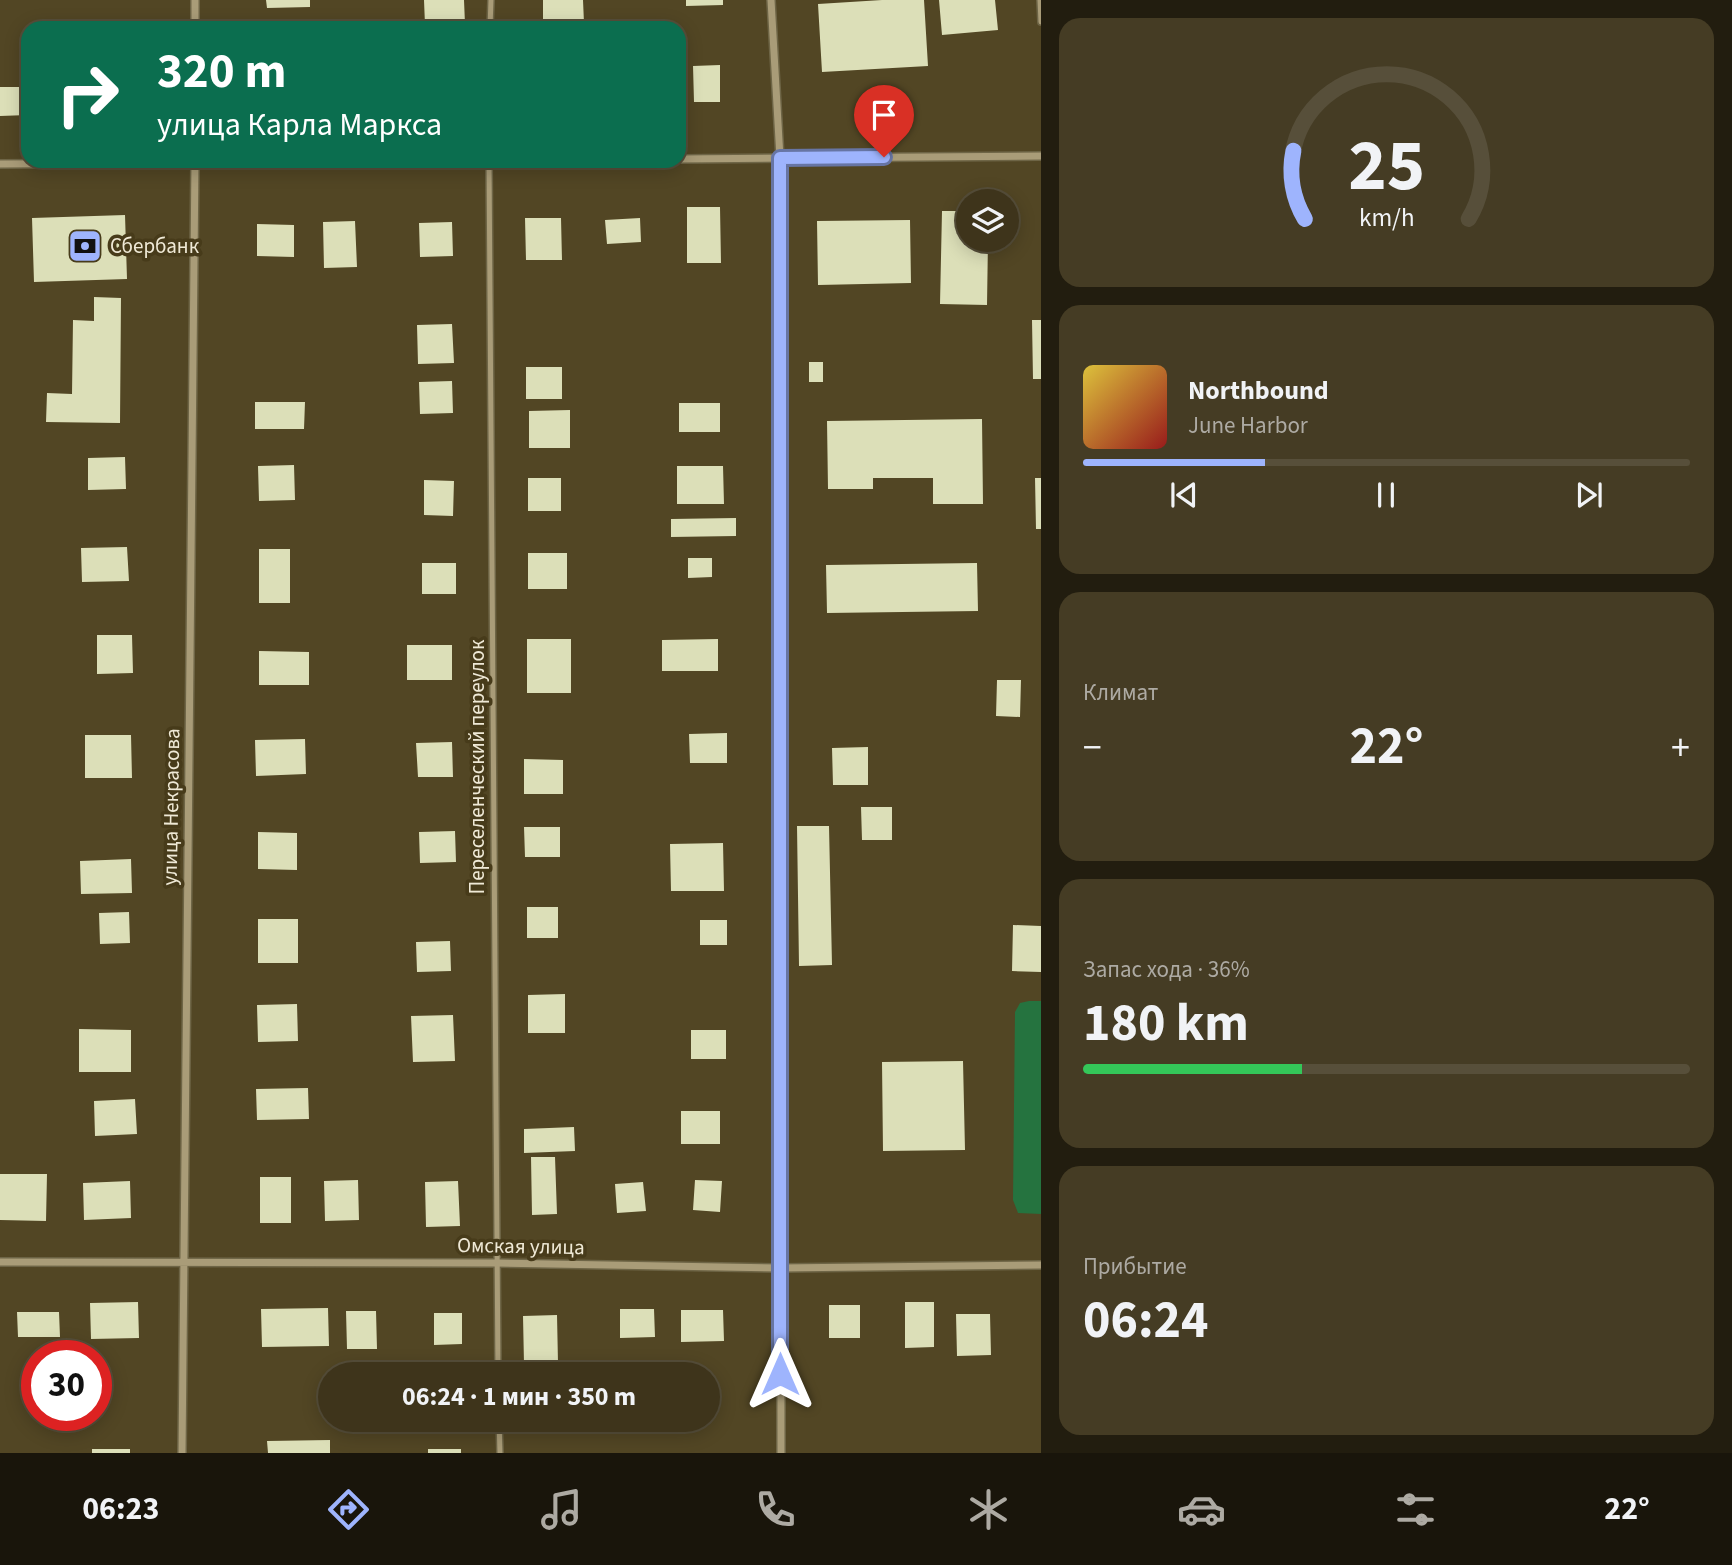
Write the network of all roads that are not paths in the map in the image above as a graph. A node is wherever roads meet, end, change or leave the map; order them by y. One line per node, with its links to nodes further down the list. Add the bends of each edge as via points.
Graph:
1 (195, 0): 5 (street)
2 (491, 0): 6 (lane)
3 (771, 0): 9 (street)
4 (1040, 0): 7 (lane)
5 (195, 21)
6 (490, 21)
7 (1041, 22)
8 (1041, 156): 9 (street)
9 (780, 158): 10 (street); 19 (street)
10 (686, 159)
11 (0, 164): 12 (street)
12 (21, 164)
13 (195, 168): 15 (street, улица Некрасова)
14 (489, 168): 17 (lane, Переселенческий переулок)
15 (184, 1261): 16 (street, Омская улица); 17 (street, Омская улица); 22 (street, улица Некрасова)
16 (0, 1262)
17 (496, 1263): 19 (street, Омская улица); 20 (lane, Переселенческий переулок)
18 (1041, 1265): 19 (street, Омская улица)
19 (780, 1268): 24 (street)
20 (498, 1362)
21 (499, 1432): 23 (lane)
22 (182, 1453)
23 (500, 1453)
24 (780, 1453)

